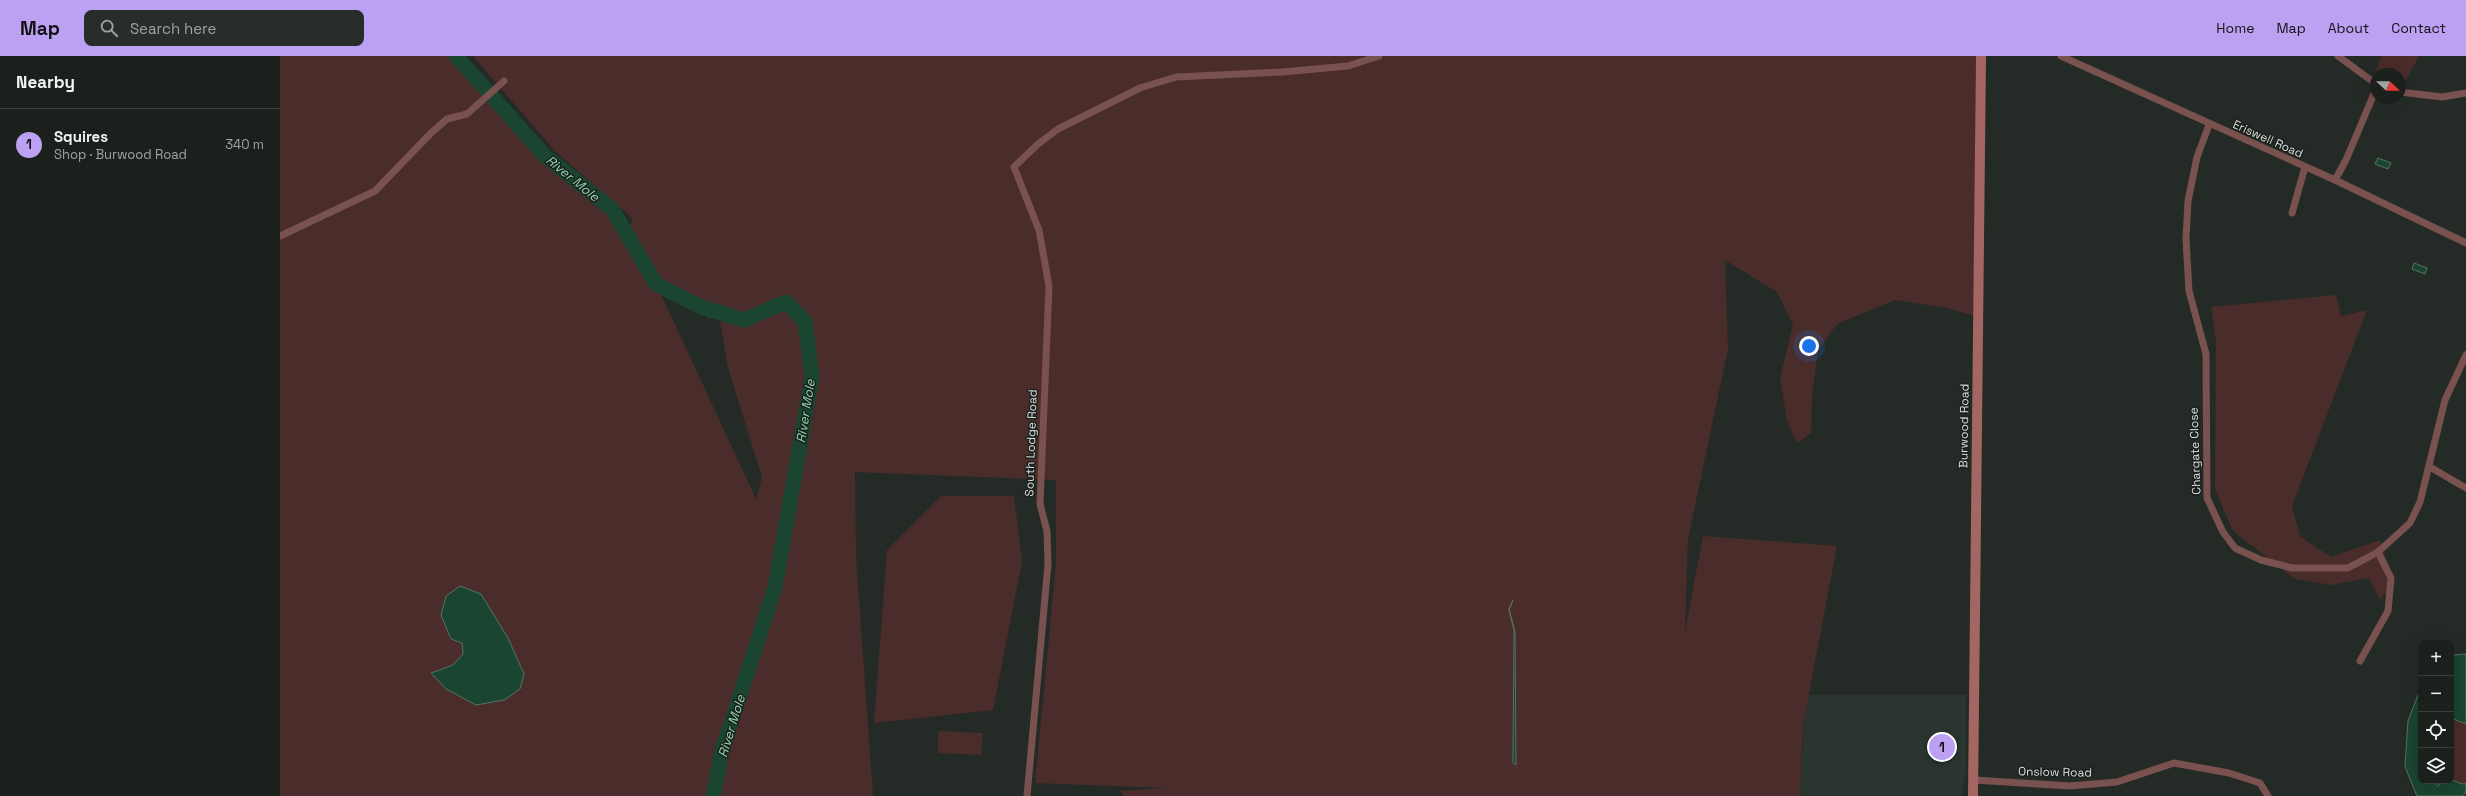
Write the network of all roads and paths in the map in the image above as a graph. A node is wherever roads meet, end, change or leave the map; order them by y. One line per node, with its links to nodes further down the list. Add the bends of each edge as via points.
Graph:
1 (1379, 56): 22 (street, South Lodge Road, via 1348,66 1176,77 1140,88 1058,129 1014,167 1039,230 1049,286 1040,504 1047,531 1048,564)
2 (1980, 56): 21 (street, Burwood Road)
3 (2061, 56): 10 (street, Eriswell Road)
4 (2338, 56): 5 (street)
5 (2370, 80)
6 (504, 81): 14 (street, via 467,114 447,119 375,191)
7 (2406, 93): 8 (street, via 2442,97)
8 (2466, 93)
9 (2370, 103): 12 (street)
10 (2210, 125): 11 (street, Eriswell Road); 19 (street, Chargate Close, via 2196,164 2188,201 2186,239 2189,291 2206,354 2207,498 2211,510 2235,548 2262,560 2292,568 2348,568)
11 (2305, 167): 12 (street, Eriswell Road); 13 (street)
12 (2335, 180): 15 (street, Eriswell Road)
13 (2292, 213)
14 (280, 236)
15 (2466, 243)
16 (2466, 355): 17 (street, Chargate Close, via 2446,400)
17 (2430, 467): 18 (street); 19 (street, Chargate Close, via 2420,502 2410,523)
18 (2466, 488)
19 (2378, 552): 20 (street, via 2391,578 2388,611)
20 (2360, 661)
21 (1974, 780): 23 (street, Burwood Road); 24 (street, Onslow Road, via 2070,786 2117,782 2174,763 2229,773 2260,783)
22 (1027, 796)
23 (1973, 796)
24 (2268, 796)

